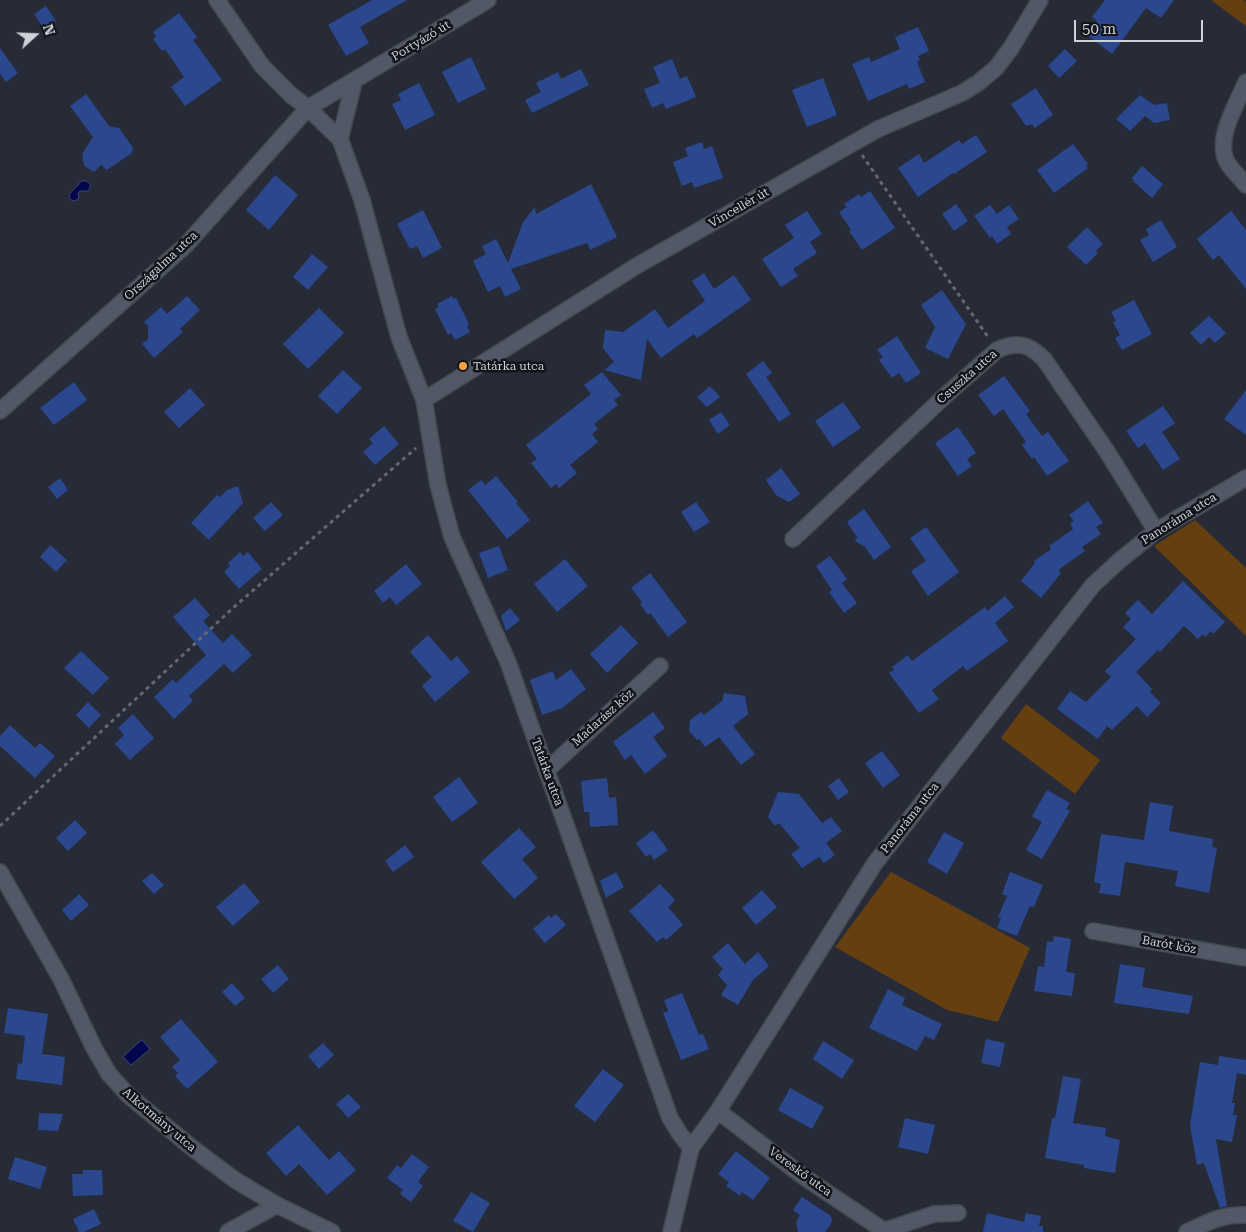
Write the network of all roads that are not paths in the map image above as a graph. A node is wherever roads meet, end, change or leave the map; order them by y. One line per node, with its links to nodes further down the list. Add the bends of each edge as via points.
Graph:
1 (217, 0): 6 (street, Tatárka utca, via 262,66)
2 (488, 0): 4 (street, Portyázó út)
3 (1035, 1): 9 (street, Vincellér út, via 1011,48 978,84 878,129 638,265)
4 (354, 82): 6 (street, Portyázó út); 7 (street)
5 (1246, 82): 8 (street, via 1223,136 1227,161)
6 (308, 108): 7 (street, Tatárka utca); 10 (street, Országalma utca, via 186,246)
7 (340, 139): 9 (street, Tatárka utca, via 362,200 400,337)
8 (1246, 185)
9 (424, 400): 15 (street, Tatárka utca, via 438,485 452,537 508,662)
10 (0, 411)
11 (1246, 478): 12 (street, Panoráma utca)
12 (1156, 531): 13 (street, Csuszka utca, via 1044,359 1028,346 1006,346 997,350 946,395); 19 (street, Panoráma utca, via 1093,585 875,863)
13 (793, 539)
14 (660, 666): 15 (street, Madarász köz)
15 (547, 770): 20 (street, Tatárka utca, via 670,1118)
16 (0, 872): 21 (street, Alkotmány utca, via 45,949 109,1074 128,1095 191,1147)
17 (1093, 931): 18 (street, Barót köz)
18 (1246, 958)
19 (718, 1111): 20 (street, Panoráma utca); 24 (street, Vereskő utca)
20 (691, 1148): 27 (street, Panoráma utca)
21 (278, 1205): 25 (street); 26 (street, Alkotmány utca)
22 (958, 1213): 24 (street, via 934,1214)
23 (1246, 1215): 28 (street, via 1220,1216)
24 (882, 1231)
25 (228, 1232)
26 (332, 1232)
27 (671, 1232)
28 (1187, 1232)

